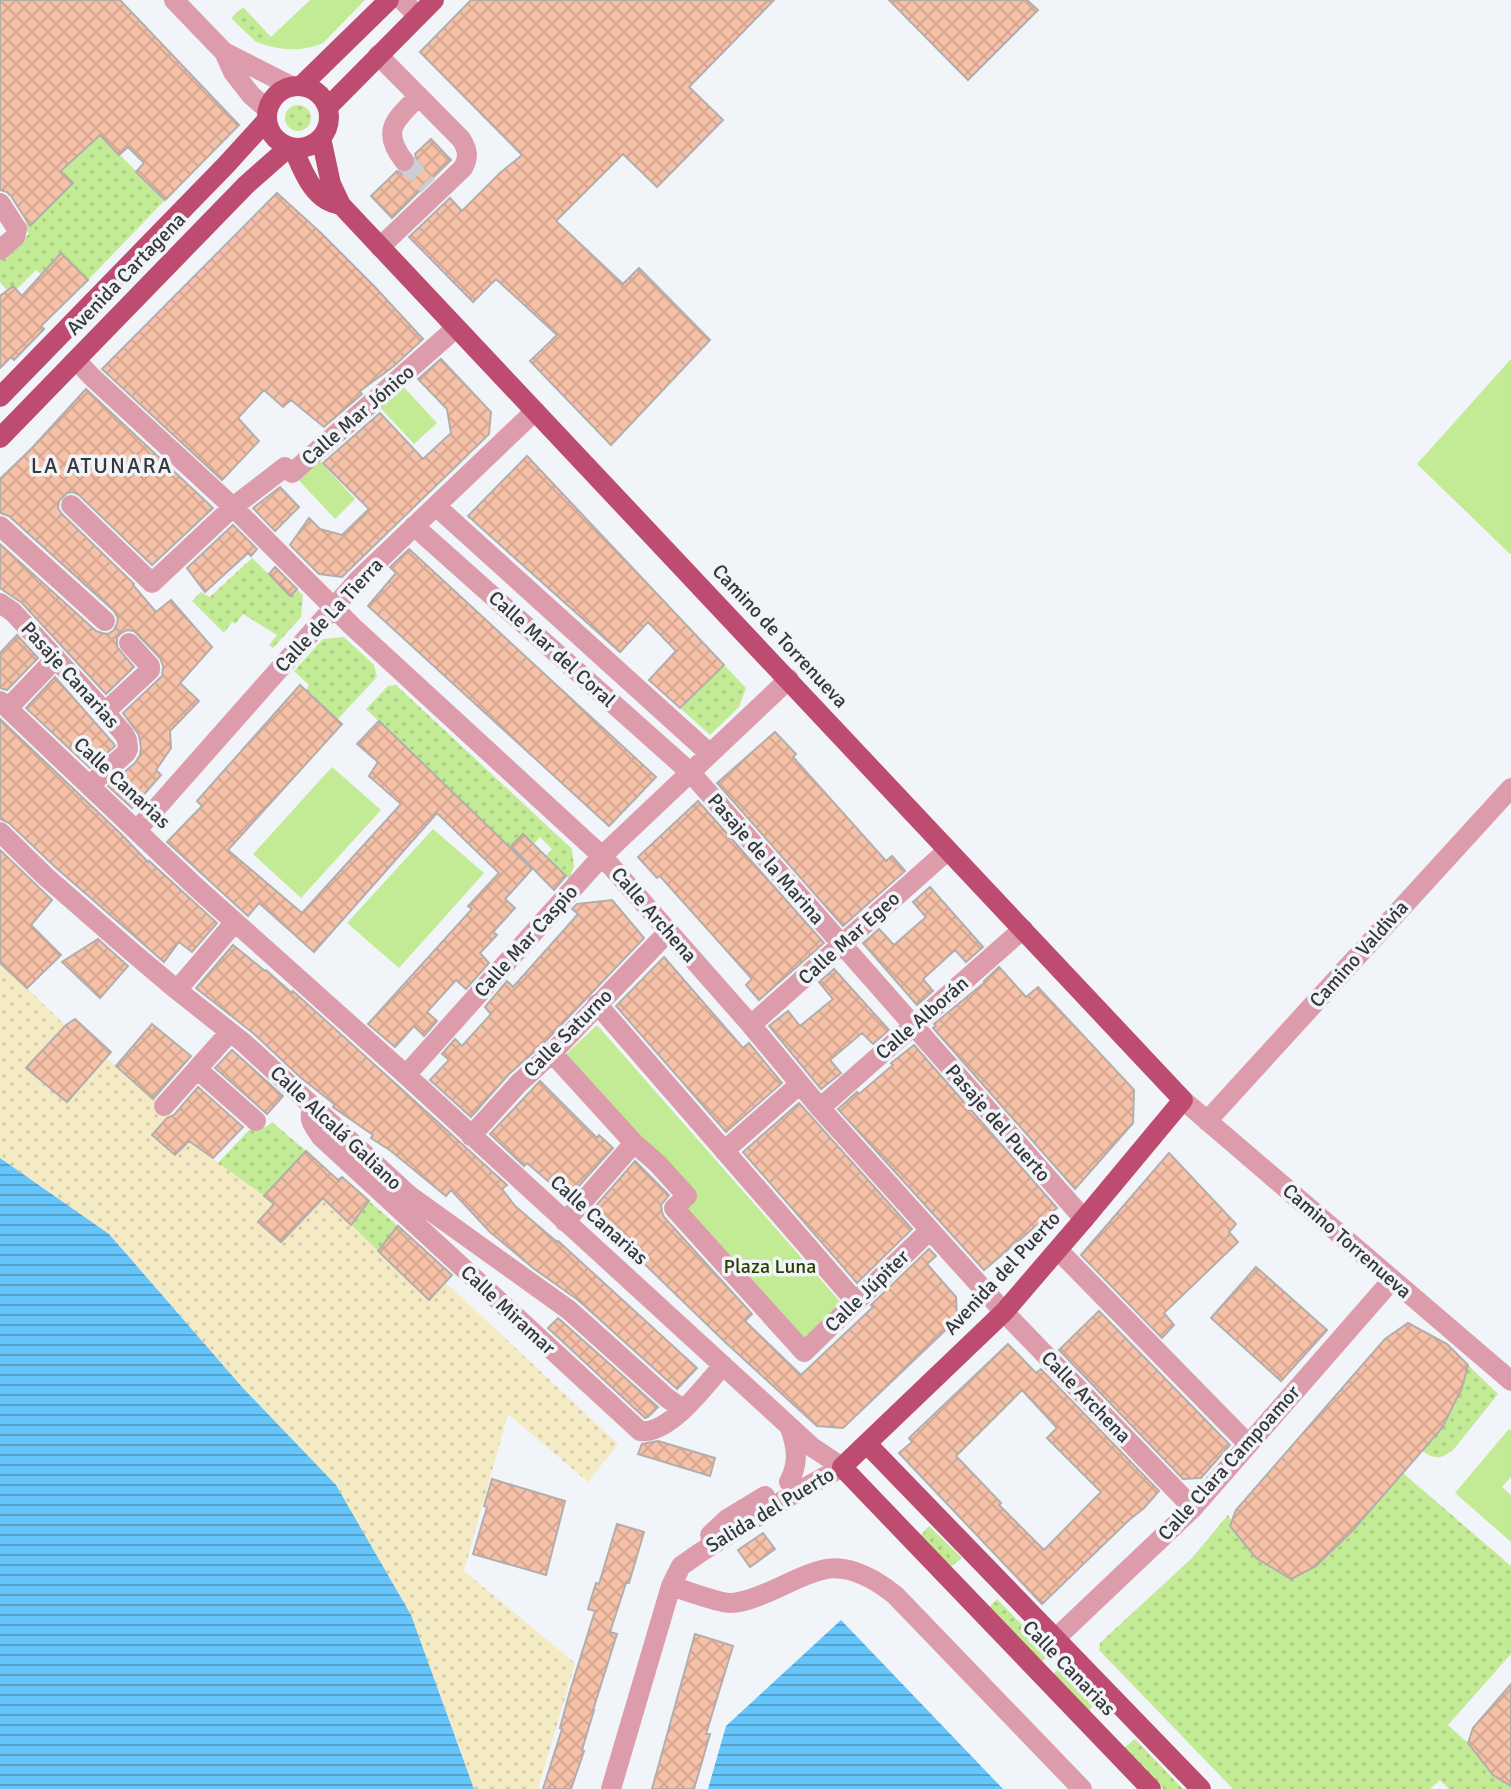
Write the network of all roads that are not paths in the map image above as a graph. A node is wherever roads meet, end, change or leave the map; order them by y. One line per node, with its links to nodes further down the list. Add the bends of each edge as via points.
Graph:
1 (174, 0): 6 (street)
2 (389, 0): 8 (main road)
3 (402, 0): 5 (street)
4 (434, 0): 5 (main road)
5 (418, 16): 7 (main road)
6 (224, 52): 8 (street); 11 (street)
7 (378, 55): 9 (street); 10 (main road)
8 (296, 86): 10 (main road, via 318,92); 11 (main road, via 276,94)
9 (419, 96): 14 (street, via 392,129 391,139); 17 (street, via 468,153 463,168 432,190)
10 (328, 107): 12 (main road, via 329,122)
11 (266, 115): 13 (main road, via 274,137); 21 (main road, Avenida Cartagena, via 236,155)
12 (321, 138): 13 (main road); 16 (main road, Camino de Torrenueva)
13 (291, 148): 16 (main road, Camino de Torrenueva, via 317,192); 20 (main road, Avenida Cartagena, via 246,185)
14 (404, 161)
15 (0, 203): 18 (street, via 17,229)
16 (341, 205): 17 (main road, Camino de Torrenueva)
17 (380, 247): 19 (main road, Camino de Torrenueva)
18 (0, 250)
19 (456, 328): 22 (main road, Camino de Torrenueva); 26 (street, Calle Mar Jónico, via 292,473 285,467)
20 (76, 360): 23 (main road, Avenida Cartagena); 26 (street, Calle Archena)
21 (0, 397)
22 (535, 411): 25 (street, Calle de La Tierra); 34 (main road, Camino de Torrenueva)
23 (0, 438)
24 (71, 505): 26 (street, Calle Mar Jónico, via 152,583)
25 (436, 506): 28 (street, Calle de La Tierra); 37 (street, Calle Mar del Coral)
26 (233, 507): 30 (street, Calle Archena)
27 (0, 526): 31 (street)
28 (414, 526): 30 (street, Calle de La Tierra); 38 (street, Calle Mar del Coral)
29 (0, 603): 33 (street, Pasaje Canarias)
30 (333, 608): 41 (street, Calle de La Tierra); 44 (street, Calle Archena)
31 (105, 621)
32 (129, 643): 36 (street, via 150,670)
33 (56, 658): 35 (street); 36 (street, Pasaje Canarias)
34 (789, 679): 37 (street, Calle Mar Caspio); 43 (main road, Camino de Torrenueva)
35 (4, 705): 39 (street, Calle Canarias)
36 (105, 712): 39 (street, Pasaje Canarias, via 124,734 128,749)
37 (710, 754): 38 (street, Calle Mar Caspio)
38 (691, 773): 44 (street, Calle Mar Caspio); 48 (street, Pasaje de la Marina)
39 (90, 785): 41 (street, Calle Canarias)
40 (1511, 788): 63 (street, Camino Valdivia)
41 (137, 830): 45 (street, Calle Canarias)
42 (0, 832): 49 (street, Calle Alcalá Galiano)
43 (947, 851): 46 (main road, Camino de Torrenueva); 48 (street, Calle Mar Egeo)
44 (602, 856): 47 (street, Calle Archena); 56 (street, Calle Mar Caspio, via 474,1014)
45 (235, 922): 49 (street); 56 (street, Calle Canarias)
46 (1023, 929): 52 (street, Calle Alborán); 58 (main road, Camino de Torrenueva)
47 (668, 932): 50 (street, Calle Saturno); 51 (street, Calle Archena)
48 (842, 944): 51 (street, Calle Mar Egeo); 52 (street, Pasaje de la Marina)
49 (177, 990): 53 (street, Calle Alcalá Galiano)
50 (597, 1004): 54 (street, Calle Saturno); 66 (street)
51 (751, 1025): 57 (street, Calle Archena)
52 (913, 1026): 61 (street, Calle Alborán); 67 (street, Pasaje del Puerto)
53 (230, 1032): 55 (street); 60 (street, Calle Alcalá Galiano)
54 (552, 1053): 64 (street, Calle Saturno); 65 (street)
55 (197, 1069): 59 (street); 62 (street)
56 (406, 1075): 64 (street, Calle Canarias)
57 (800, 1084): 61 (street, Calle Archena); 66 (street)
58 (1183, 1100): 63 (street, Camino Torrenueva); 67 (main road, Avenida del Puerto)
59 (164, 1106)
60 (314, 1107): 76 (street, Calle Alcalá Galiano, via 410,1196 569,1310); 76 (street, Calle Miramar, via 310,1122 321,1137 636,1428 647,1432)
61 (820, 1108): 69 (street, Calle Archena)
62 (256, 1121)
63 (1207, 1121): 71 (street, Camino Torrenueva)
64 (471, 1136): 68 (street, Calle Canarias)
65 (634, 1143): 68 (street); 72 (street, Calle Júpiter, via 687,1196 674,1208 804,1352)
66 (724, 1151): 72 (street)
67 (1084, 1219): 70 (main road, Avenida del Puerto)
68 (565, 1222): 74 (street, Calle Canarias)
69 (930, 1230): 72 (street, Calle Júpiter); 73 (street, Calle Archena)
70 (1058, 1250): 73 (main road, Avenida del Puerto); 79 (street)
71 (1392, 1280): 75 (street, Camino Torrenueva); 79 (street, Calle Clara Campoamor)
72 (856, 1302)
73 (1004, 1312): 78 (main road, Avenida del Puerto); 82 (street, Calle Archena)
74 (723, 1365): 76 (street, Calle Miramar); 77 (street, Calle Canarias)
75 (1507, 1370)
76 (683, 1409)
77 (788, 1425): 80 (street, Calle Canarias); 81 (street, via 797,1458)
78 (867, 1444): 80 (main road, Avenida del Puerto); 85 (main road, Calle Canarias)
79 (1248, 1444): 82 (street, Calle Clara Campoamor)
80 (842, 1467): 81 (street, via 817,1469); 83 (street, Salida del Puerto); 88 (main road, Calle Canarias)
81 (789, 1482): 83 (street, via 727,1519)
82 (1193, 1508): 85 (street, Calle Clara Campoamor)
83 (698, 1553): 84 (street, via 681,1566)
84 (671, 1586): 86 (street); 87 (street, via 729,1603 825,1569 877,1581)
85 (1056, 1638): 89 (main road, Calle Canarias)
86 (611, 1789)
87 (1082, 1789)
88 (1151, 1789)
89 (1201, 1789)

